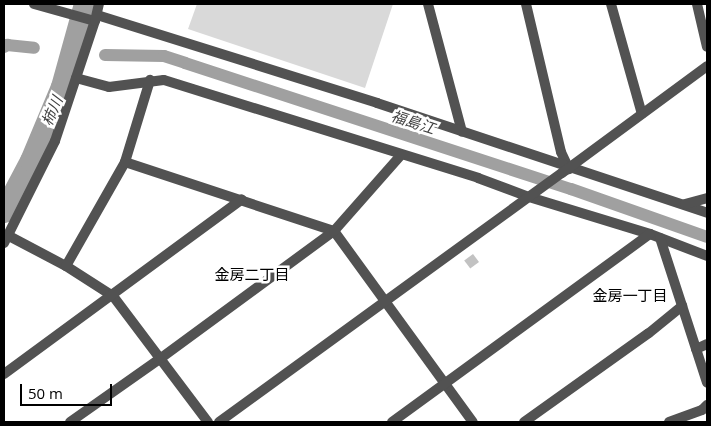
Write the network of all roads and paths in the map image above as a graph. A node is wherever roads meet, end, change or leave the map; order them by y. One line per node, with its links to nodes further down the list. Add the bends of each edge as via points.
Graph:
1 (34, 4): 7 (street)
2 (99, 4): 7 (street)
3 (428, 4): 13 (street)
4 (526, 4): 16 (street)
5 (611, 4): 12 (street)
6 (697, 4): 8 (street)
7 (94, 19): 10 (street); 13 (street)
8 (707, 47)
9 (707, 66): 12 (street)
10 (76, 78): 11 (street, via 108,87); 25 (street, via 47,161)
11 (150, 80): 14 (street, via 164,80); 15 (street)
12 (642, 114): 16 (street)
13 (462, 132): 16 (street)
14 (402, 155): 17 (street); 22 (street)
15 (125, 162): 19 (street); 27 (street)
16 (565, 171): 17 (street); 20 (street)
17 (534, 194): 23 (street); 29 (street)
18 (707, 198): 20 (street)
19 (242, 200): 22 (street); 28 (street)
20 (685, 204): 21 (street)
21 (707, 213)
22 (334, 231): 29 (street); 33 (street)
23 (650, 234): 24 (street); 36 (street)
24 (660, 238): 26 (street); 30 (street)
25 (7, 240): 27 (street)
26 (707, 256)
27 (66, 266): 28 (street)
28 (113, 296): 33 (street); 34 (street)
29 (386, 302): 36 (street); 40 (street)
30 (682, 306): 32 (street); 43 (street)
31 (707, 344): 32 (street)
32 (696, 349): 35 (street)
33 (161, 358): 38 (street); 39 (street)
34 (4, 374)
35 (707, 383)
36 (444, 384): 41 (street); 42 (street)
37 (707, 404): 44 (street, via 702,410)
38 (70, 422)
39 (208, 422)
40 (219, 422)
41 (392, 422)
42 (474, 422)
43 (524, 422)
44 (669, 422)

